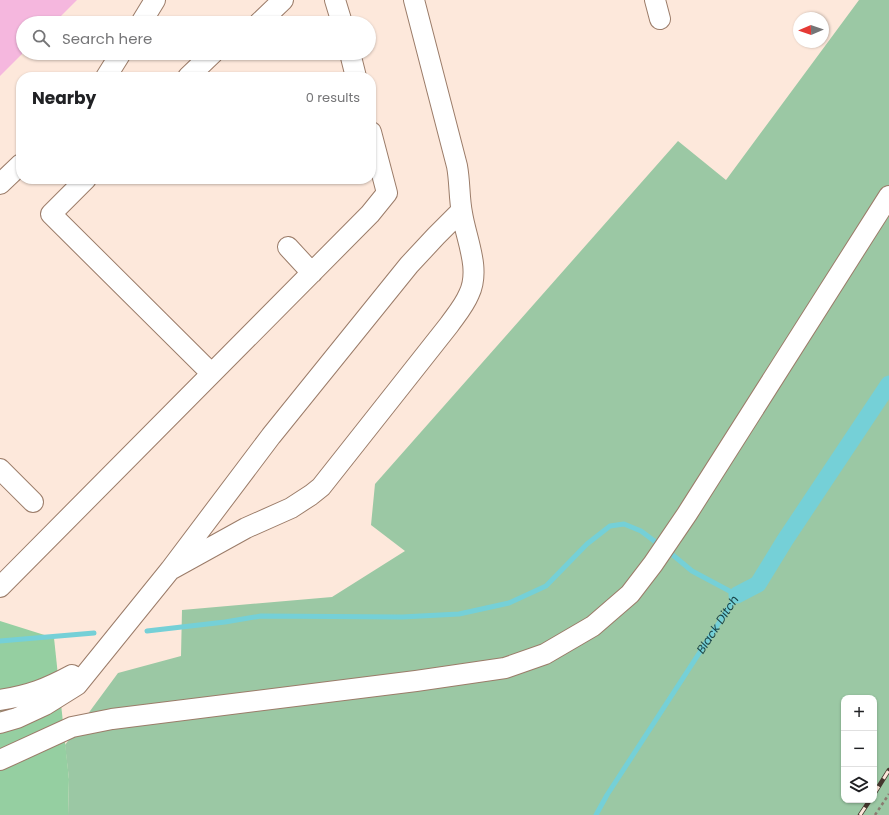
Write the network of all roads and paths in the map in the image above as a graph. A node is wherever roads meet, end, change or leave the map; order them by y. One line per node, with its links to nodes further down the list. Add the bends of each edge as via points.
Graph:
1 (156, 0): 6 (lane)
2 (283, 0): 7 (lane)
3 (336, 0): 8 (lane)
4 (414, 0): 21 (lane, via 457,166)
5 (656, 0): 9 (lane)
6 (146, 16)
7 (266, 16)
8 (340, 16)
9 (660, 19)
10 (117, 60): 13 (lane)
11 (205, 60): 14 (lane)
12 (352, 60): 15 (lane)
13 (109, 72)
14 (193, 72)
15 (355, 72)
16 (376, 151): 23 (lane, via 387,192 370,214)
17 (16, 169): 18 (lane)
18 (0, 184)
19 (81, 184): 24 (lane, via 52,214)
20 (889, 196): 32 (lane, via 653,564 630,594 593,626 545,654 506,668 112,719 72,727)
21 (461, 211): 27 (lane, via 404,271 271,436); 27 (lane, via 474,276 470,294 463,307 327,480 301,502 246,528)
22 (288, 246): 23 (lane)
23 (312, 273): 24 (lane)
24 (211, 373): 28 (lane)
25 (0, 469): 26 (lane)
26 (33, 502)
27 (170, 570): 29 (lane)
28 (0, 587)
29 (96, 660): 30 (lane, via 40,691); 31 (lane, via 77,685 66,693 39,708)
30 (0, 700)
31 (0, 723)
32 (0, 760)
33 (889, 794): 34 (path)
34 (875, 815)

